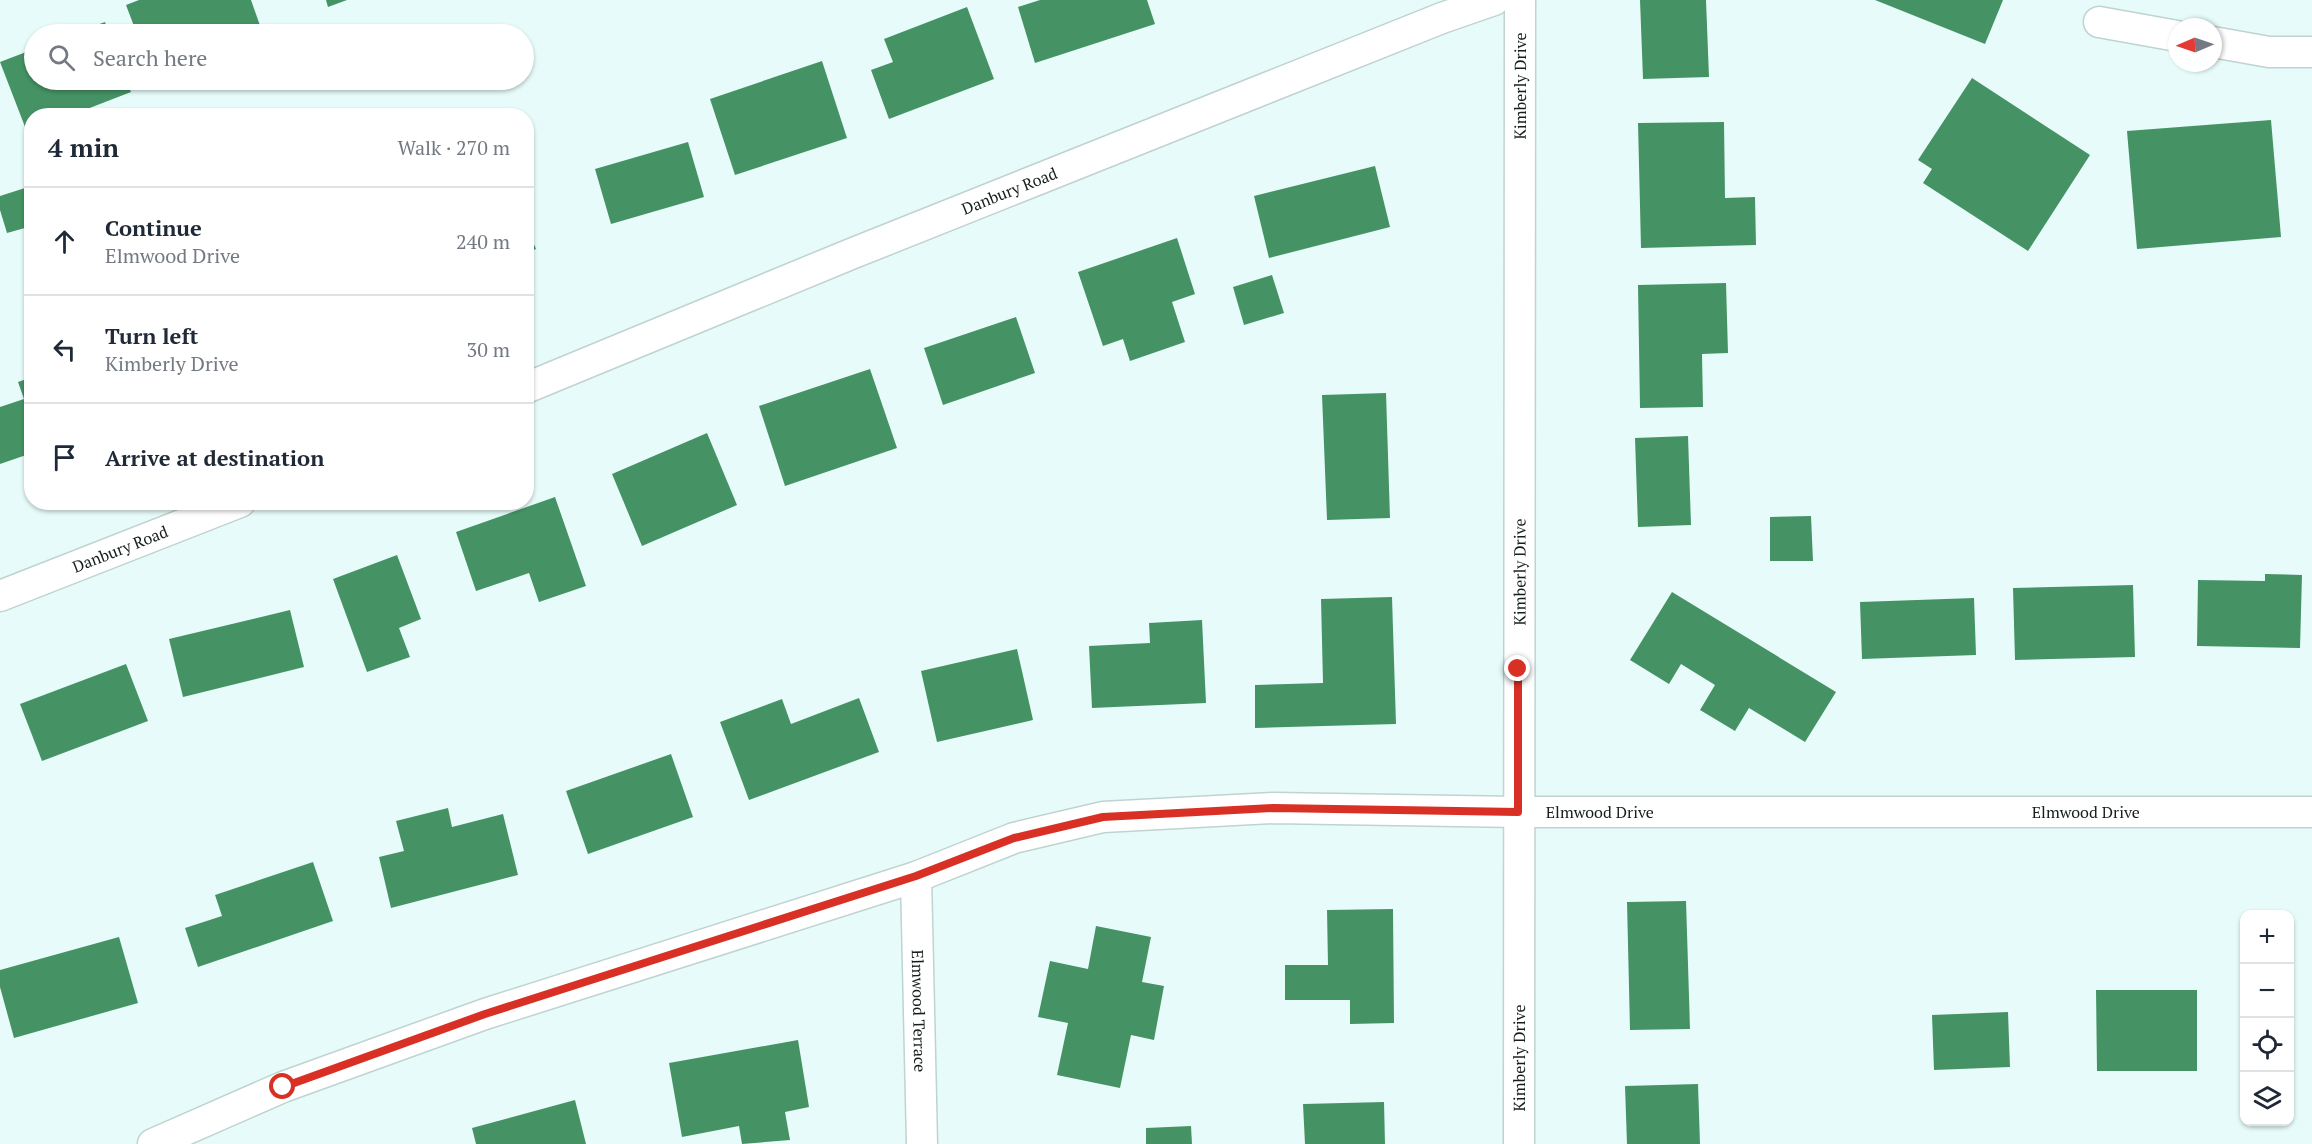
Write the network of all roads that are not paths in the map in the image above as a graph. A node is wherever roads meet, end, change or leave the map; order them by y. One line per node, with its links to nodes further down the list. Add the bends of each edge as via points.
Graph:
1 (1494, 0): 7 (street, Danbury Road, via 884,240)
2 (1520, 0): 10 (street, Kimberly Drive)
3 (2099, 22): 4 (street)
4 (2168, 34)
5 (2222, 44): 6 (street, via 2269,52)
6 (2312, 52)
7 (534, 385)
8 (220, 510): 9 (street, Danbury Road)
9 (0, 596)
10 (1518, 812): 11 (street, Elmwood Drive); 12 (street, Elmwood Drive, via 1273,808 1103,817 1014,838); 15 (street, Kimberly Drive)
11 (2312, 812)
12 (916, 876): 13 (street, Elmwood Drive, via 485,1014 283,1087); 14 (street, Elmwood Terrace)
13 (153, 1144)
14 (922, 1144)
15 (1519, 1144)

